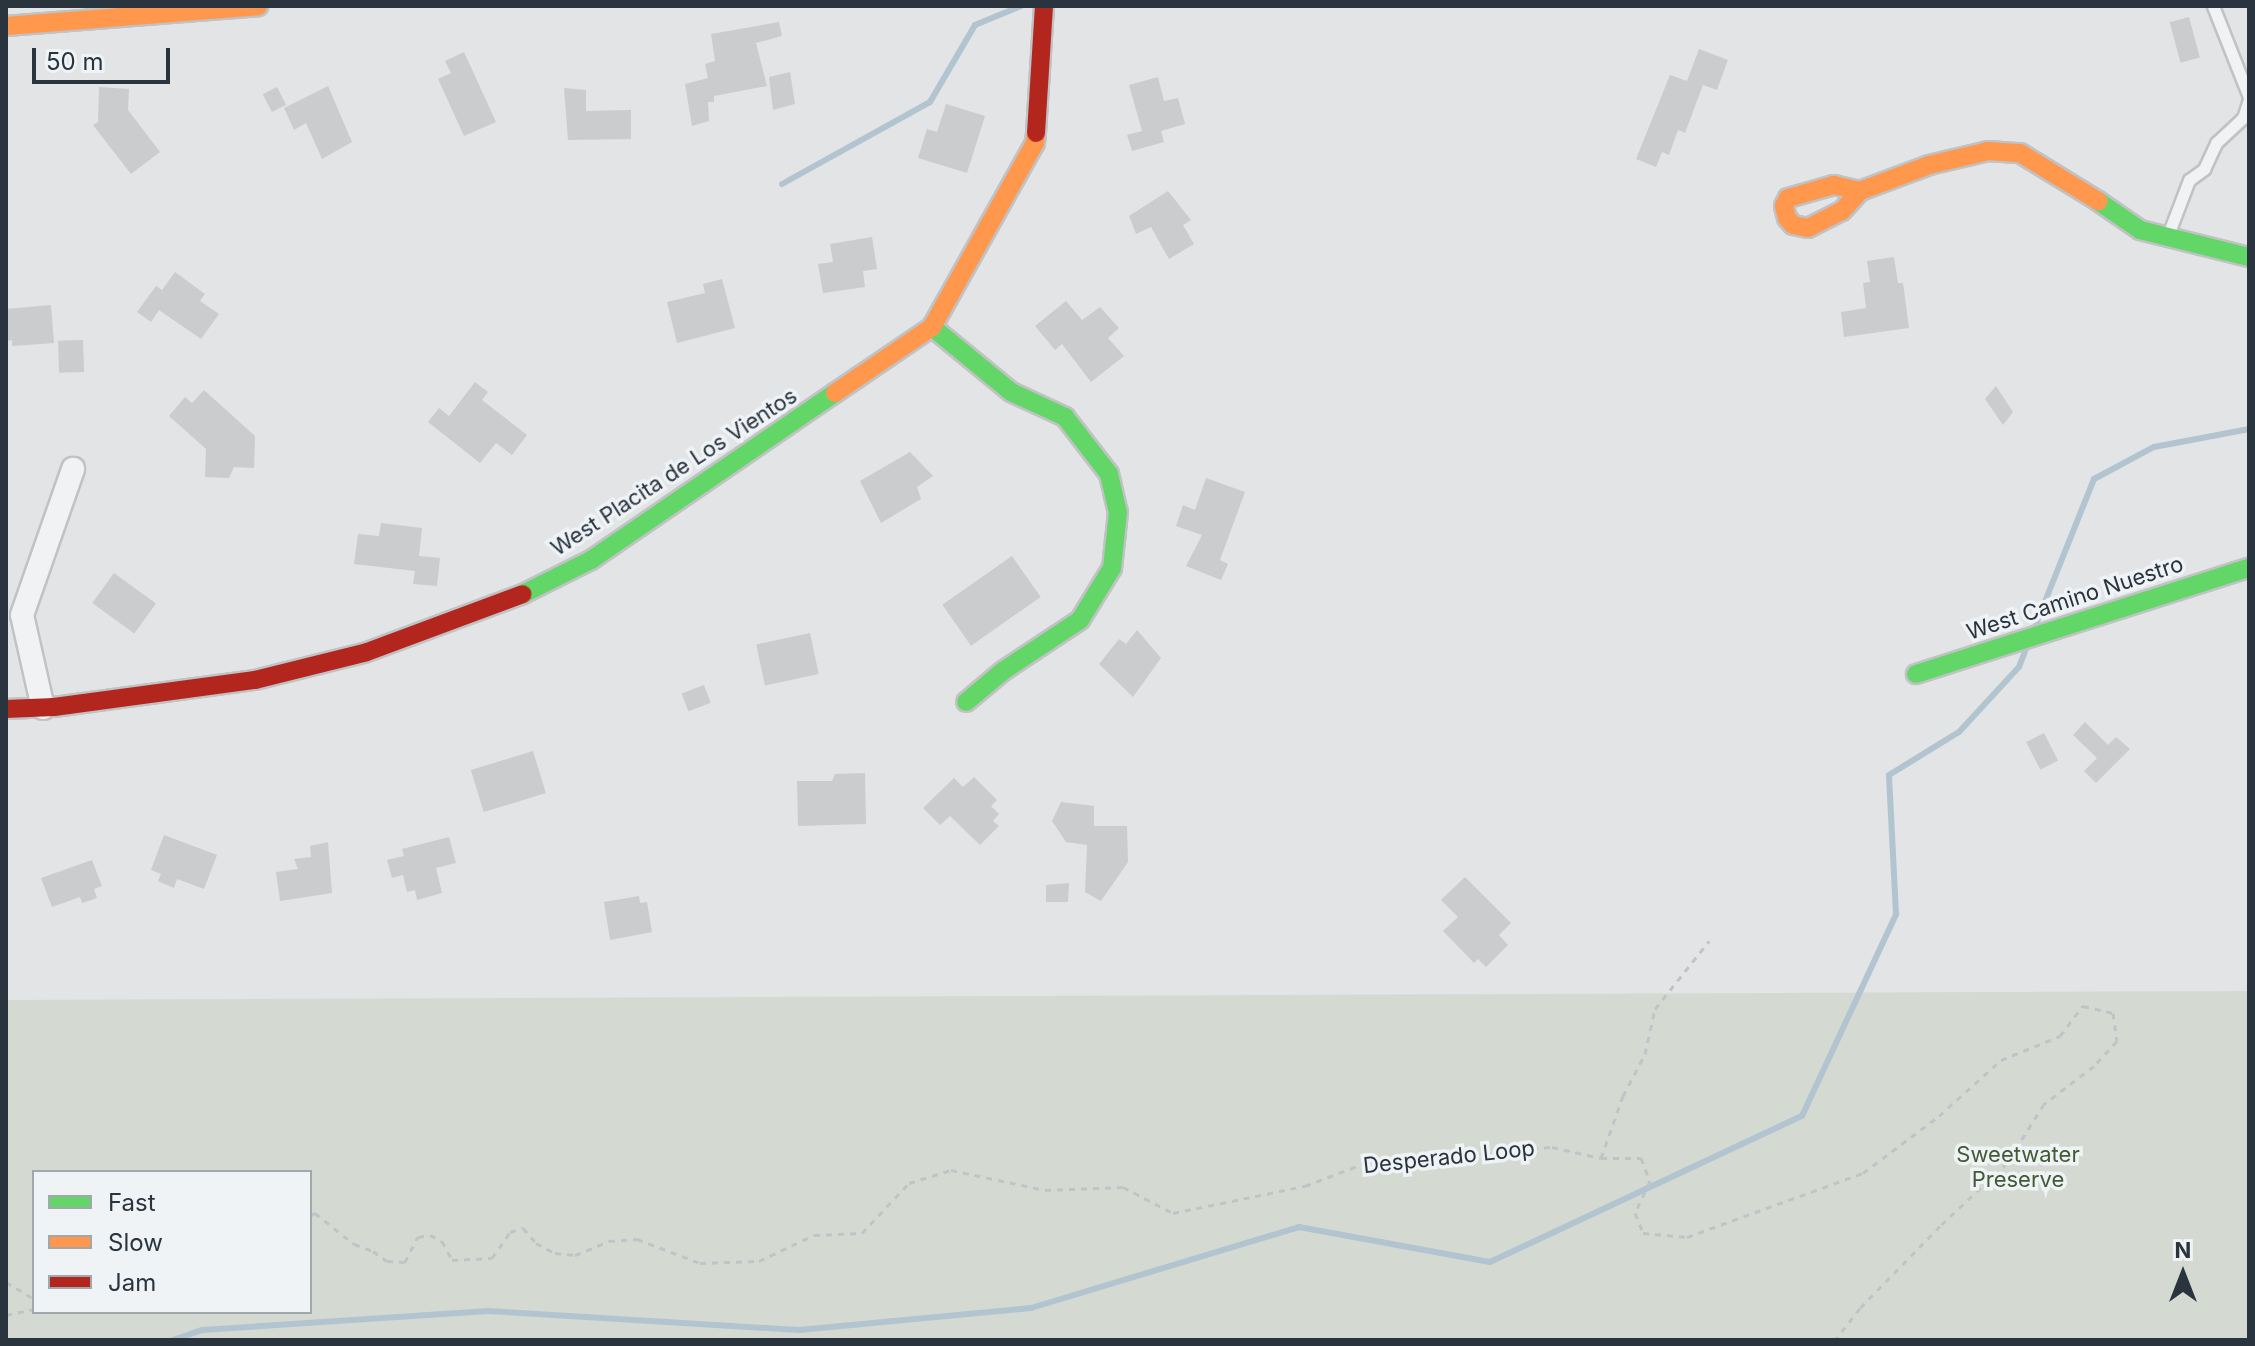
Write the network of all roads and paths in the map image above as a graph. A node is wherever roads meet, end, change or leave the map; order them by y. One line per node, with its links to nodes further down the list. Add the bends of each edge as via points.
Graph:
1 (258, 6): 4 (street)
2 (1044, 6): 9 (street, via 1035,143)
3 (2213, 6): 5 (lane)
4 (6, 26)
5 (2249, 98): 7 (lane, via 2243,118 2216,143 2204,169 2189,180)
6 (1860, 191): 7 (street, via 1929,165 1988,151 2020,153 2140,230)
7 (2168, 237): 8 (street)
8 (2249, 257)
9 (932, 327): 13 (street, via 1011,392 1065,417 1109,474 1118,512 1112,568 1080,620); 14 (street, West Placita de Los Vientos, via 591,560 507,602 367,652 232,686)
10 (73, 469): 14 (street, via 22,615)
11 (2249, 568): 12 (street, West Camino Nuestro)
12 (1916, 674)
13 (966, 702)
14 (43, 708): 15 (street, West Placita de Los Vientos)
15 (6, 709)
16 (1709, 941): 17 (path, via 1655,1009 1645,1054)
17 (1601, 1158): 18 (path, Desperado Loop, via 1552,1147 1365,1163 1305,1186 1173,1213 1123,1187 1045,1190 951,1170 909,1183 862,1233 814,1235 759,1261 700,1263 637,1239 609,1241 575,1255 555,1253 523,1228 510,1232 492,1258 452,1260 442,1241 430,1235 418,1237 405,1262 387,1261); 23 (path, Desperado Loop, via 1641,1158 1650,1181 1635,1213 1643,1233 1687,1237 1863,1173 1939,1116 2001,1060 2060,1036 2083,1006 2113,1013 2117,1041 2044,1104 2007,1163 1860,1308)
18 (312, 1215)
19 (6, 1282): 20 (path)
20 (32, 1298)
21 (32, 1309): 22 (path)
22 (6, 1315)
23 (1835, 1340)

